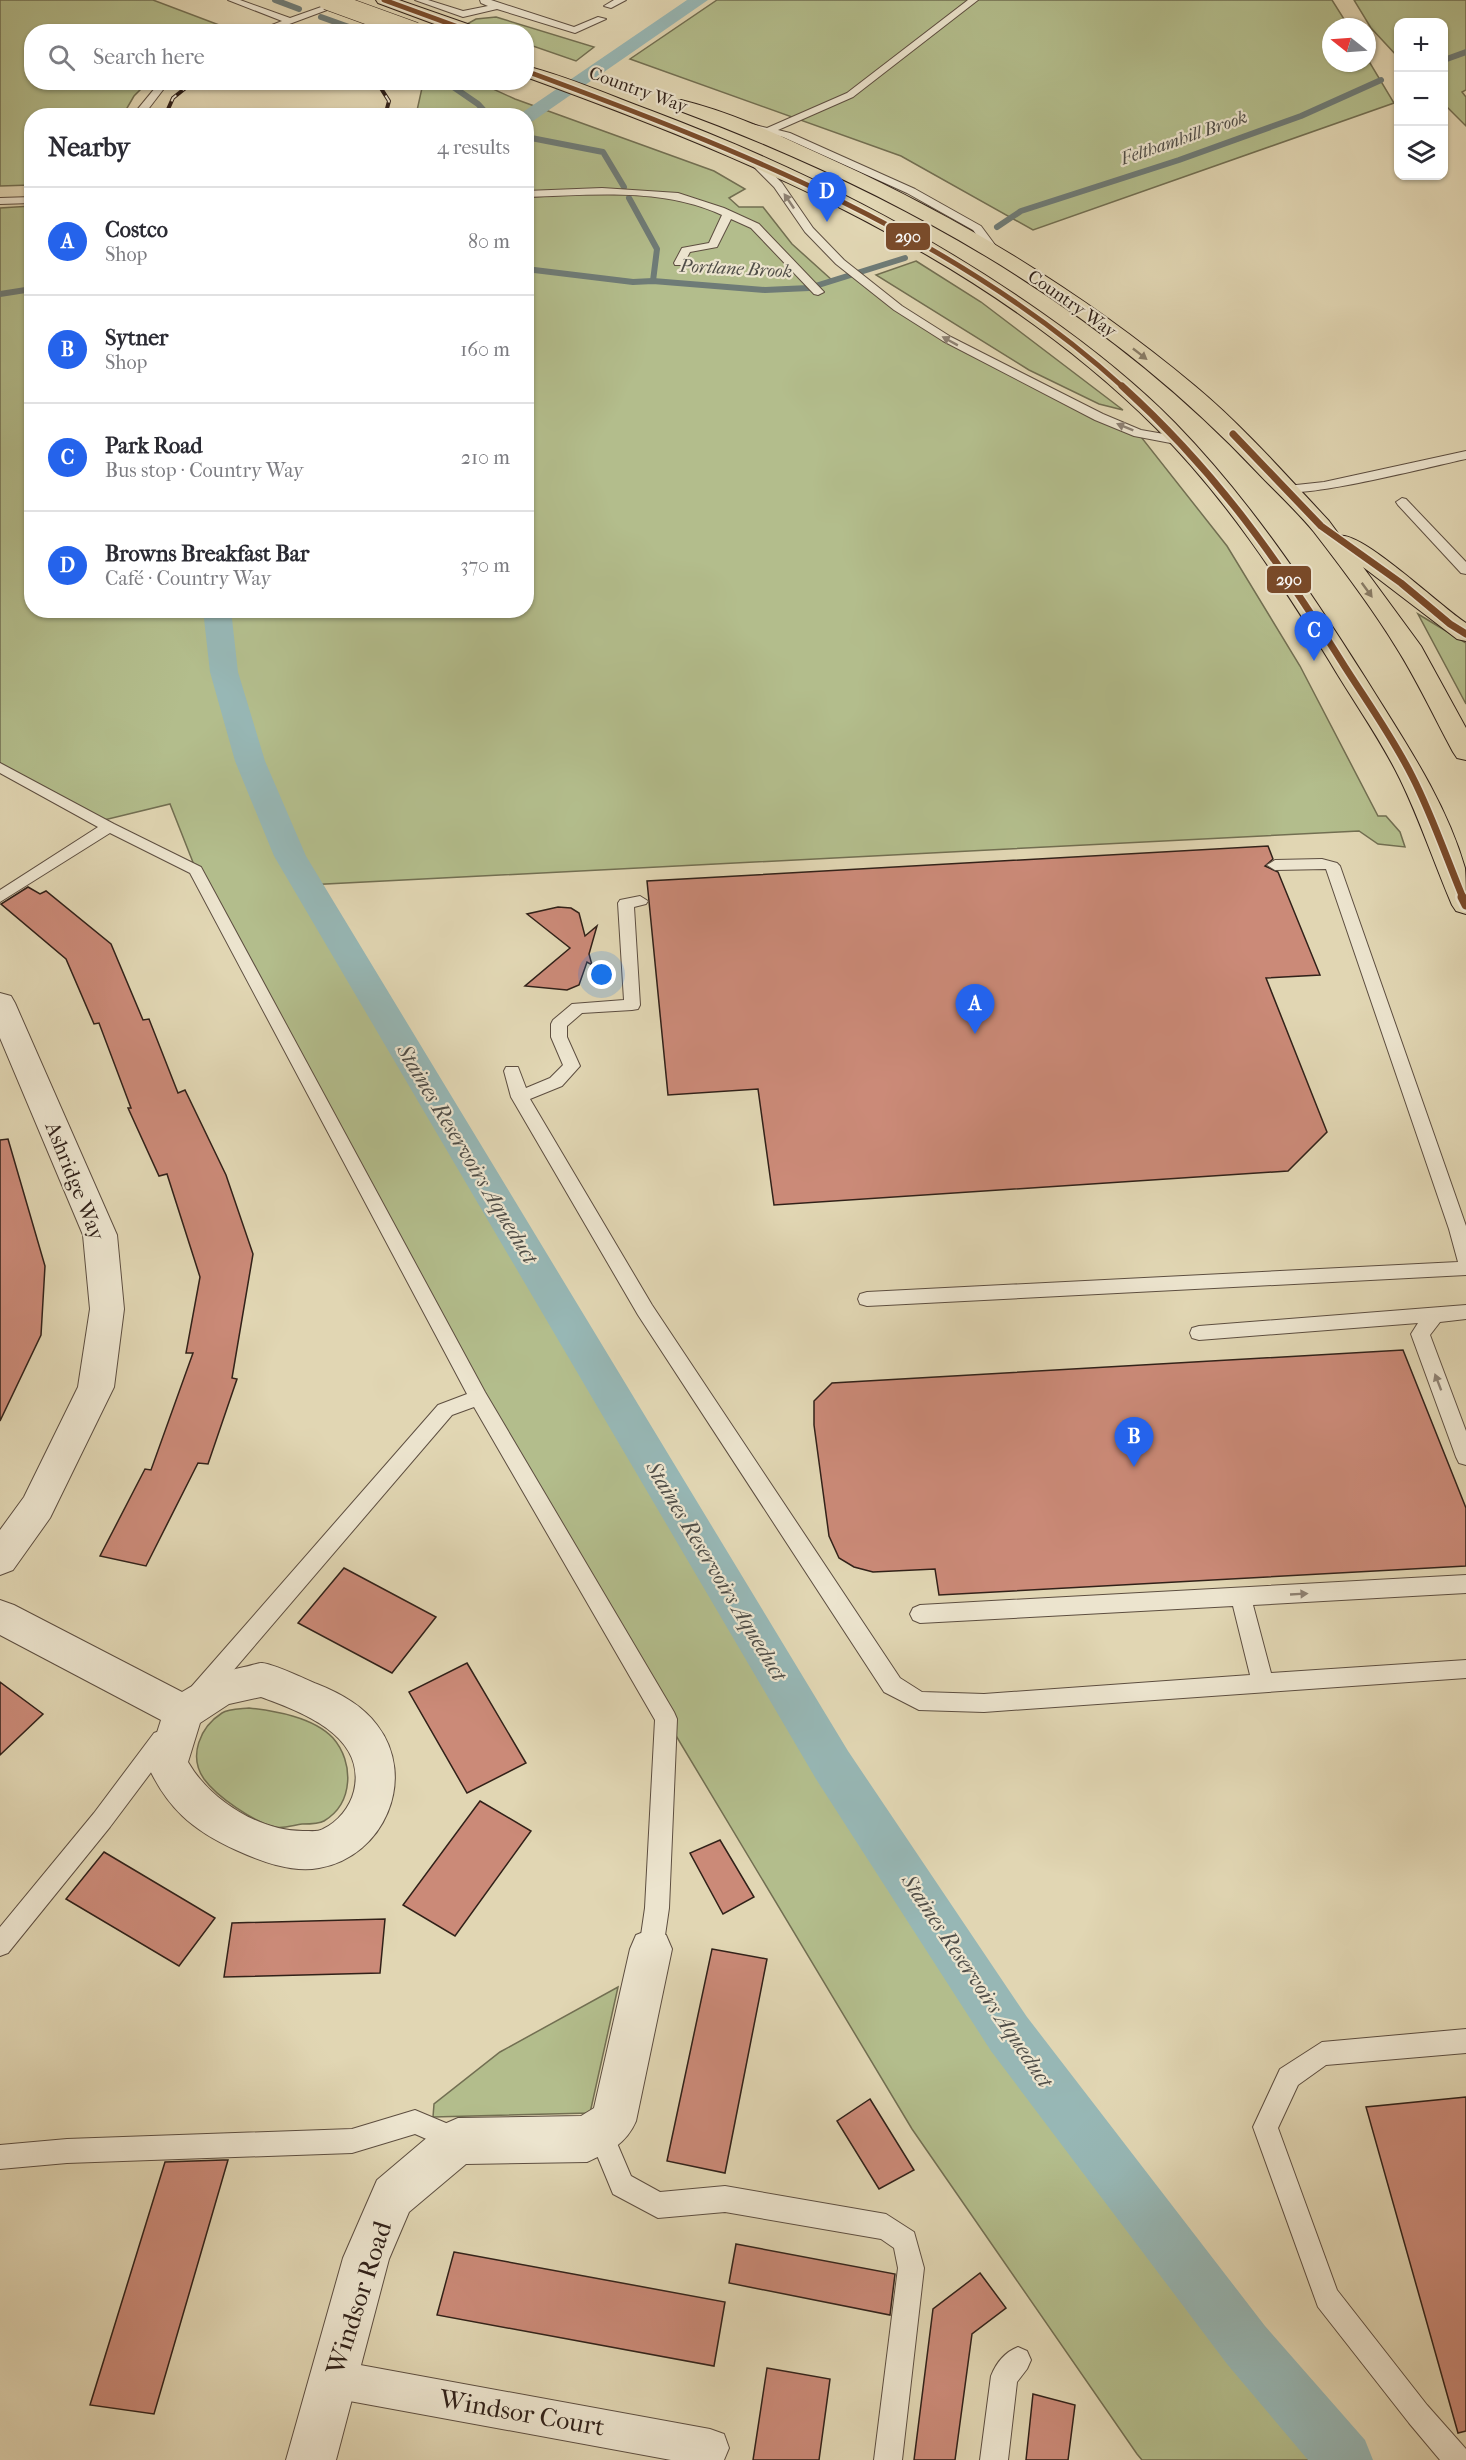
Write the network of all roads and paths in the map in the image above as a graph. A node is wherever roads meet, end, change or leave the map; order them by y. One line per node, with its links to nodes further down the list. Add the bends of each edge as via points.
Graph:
1 (232, 0): 12 (lane)
2 (327, 0): 14 (highway, bridge)
3 (348, 0): 12 (lane)
4 (384, 0): 15 (highway)
5 (419, 0): 9 (lane, via 463,14)
6 (488, 0): 9 (lane, via 484,1)
7 (622, 0): 10 (lane)
8 (974, 0): 21 (lane, via 850,95)
9 (497, 6): 11 (lane, via 575,30)
10 (608, 6)
11 (601, 19)
12 (288, 20): 13 (lane)
13 (278, 24)
14 (393, 24)
15 (451, 24)
16 (534, 74): 22 (highway, Country Way)
17 (158, 90): 19 (lane)
18 (667, 100): 20 (highway, Country Way)
19 (144, 108)
20 (722, 120): 21 (lane); 27 (highway, Country Way, via 856,178)
21 (770, 130): 27 (lane, via 856,165 938,205 977,228)
22 (752, 158): 30 (highway, Country Way, via 917,242 1016,304 1131,393); 30 (lane, one-way to 22, via 1138,433 1100,417 947,339 897,308 809,230 778,185)
23 (534, 194): 26 (lane, via 649,193 678,196)
24 (24, 200): 25 (lane)
25 (0, 201)
26 (728, 214): 28 (lane, via 713,245 686,250); 29 (lane, via 755,226)
27 (996, 253): 32 (highway, Country Way, one-way to 32, via 1099,322 1188,391)
28 (679, 263)
29 (818, 292)
30 (1181, 441): 43 (highway, Country Way, via 1246,520 1340,658 1412,776)
31 (1466, 455): 32 (lane)
32 (1287, 490): 34 (highway, Country Way)
33 (1402, 502): 35 (lane)
34 (1321, 526): 36 (highway); 37 (highway, Country Way, one-way to 37, via 1408,646)
35 (1464, 566)
36 (1466, 634)
37 (1466, 752)
38 (0, 767): 39 (lane)
39 (109, 827): 41 (lane); 53 (lane, via 196,870)
40 (1275, 865): 47 (lane, via 1332,866)
41 (0, 897)
42 (640, 902): 46 (lane, via 626,903 632,1005 578,1008 559,1024 559,1037 572,1066 556,1082)
43 (1466, 905)
44 (0, 1003): 55 (street, Ashridge Way, via 100,1235 107,1309 96,1387 37,1507)
45 (512, 1071): 46 (lane)
46 (520, 1097): 61 (lane, via 645,1310 892,1685 919,1701 984,1703)
47 (1466, 1260)
48 (1466, 1268): 49 (lane)
49 (867, 1299)
50 (1466, 1312): 51 (lane)
51 (1435, 1315): 52 (lane); 54 (lane, one-way to 51, via 1420,1334)
52 (1199, 1333)
53 (478, 1397): 62 (lane, via 445,1410); 64 (lane, via 666,1719 657,1908)
54 (1466, 1457)
55 (0, 1559)
56 (1466, 1584): 57 (lane, one-way to 56)
57 (1241, 1597): 58 (lane); 61 (lane)
58 (920, 1614)
59 (0, 1617): 62 (street)
60 (1466, 1669): 61 (lane)
61 (1263, 1683)
62 (183, 1712): 62 (street, via 167,1764 186,1794 221,1823 270,1845 303,1851 335,1844 356,1827 372,1805 376,1774 371,1746 352,1725 327,1707 262,1680 220,1689); 63 (lane, via 102,1820)
63 (0, 1945)
64 (651, 1948): 66 (street, via 614,2121)
65 (1466, 2041): 75 (lane, via 1322,2054 1289,2077 1266,2127 1327,2298)
66 (599, 2131): 67 (street, via 588,2139); 73 (lane, via 622,2185 658,2205 725,2199 886,2227 905,2241 911,2268)
67 (458, 2141): 68 (lane, via 415,2122 352,2141); 70 (street, Windsor Road, via 393,2196 366,2258)
68 (0, 2157)
69 (1018, 2360): 74 (lane, via 1004,2376)
70 (333, 2379): 71 (street, Windsor Court); 72 (street, Windsor Road)
71 (710, 2448)
72 (311, 2460)
73 (888, 2460)
74 (994, 2460)
75 (1458, 2460)

